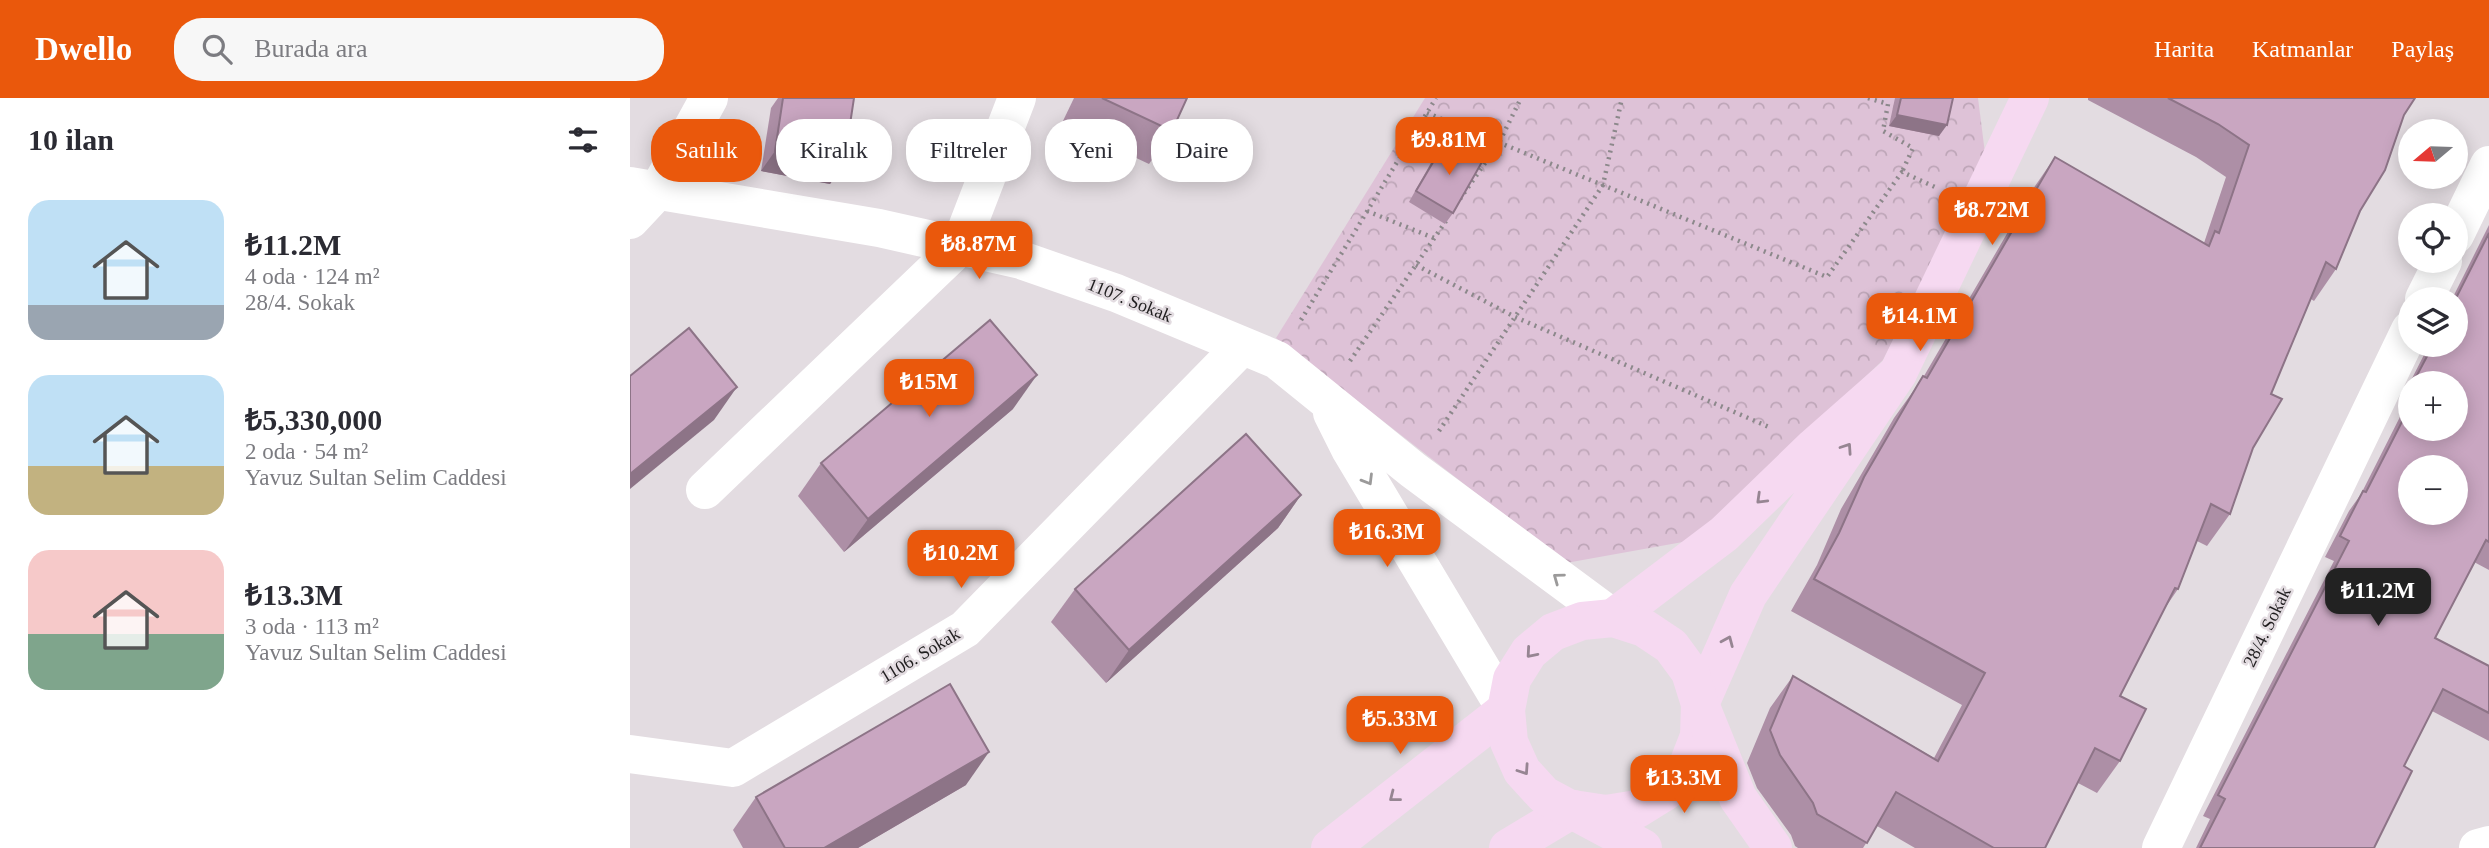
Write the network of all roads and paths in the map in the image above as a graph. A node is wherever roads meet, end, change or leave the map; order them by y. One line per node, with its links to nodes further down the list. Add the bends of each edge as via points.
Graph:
1 (709, 98): 13 (street)
2 (1017, 98): 21 (street)
3 (1436, 98): 8 (path)
4 (1521, 98): 9 (path)
5 (1622, 98): 12 (path)
6 (1868, 98): 11 (path, via 1888,104 1883,131 1913,148)
7 (2030, 98): 15 (street)
8 (1427, 113): 9 (path); 17 (path)
9 (1499, 143): 12 (path); 14 (path)
10 (2489, 165): 16 (street)
11 (1902, 172): 12 (path, via 1827,277); 15 (path)
12 (1603, 185): 23 (path)
13 (645, 188): 19 (street); 21 (street, 1107. Sokak)
14 (1455, 206)
15 (1979, 206): 27 (street)
16 (2468, 208)
17 (1367, 211): 20 (path); 26 (path)
18 (1448, 217): 20 (path)
19 (630, 220)
20 (1434, 238): 22 (path)
21 (960, 246): 24 (street, 1107. Sokak, via 1021,260 1104,288); 31 (street)
22 (1416, 265): 23 (path); 28 (path)
23 (1515, 317): 29 (path); 30 (path)
24 (1242, 346): 26 (street, 1107. Sokak); 35 (street, 1106. Sokak, via 965,629 733,768)
25 (2398, 355): 42 (street, 28/4. Sokak)
26 (1277, 360): 28 (street, 1107. Sokak)
27 (1898, 373): 29 (street); 33 (street, one-way to 27, via 1748,595)
28 (1325, 398): 30 (street, 1107. Sokak); 34 (street, 1107. Sokak, one-way to 34, via 1350,449)
29 (1814, 447): 32 (street, one-way to 32, via 1724,534)
30 (1412, 470): 32 (street, 1107. Sokak, one-way to 30)
31 (705, 490)
32 (1613, 618): 33 (street, via 1644,628 1671,646 1690,672); 34 (street, one-way to 34, via 1582,621 1553,632 1529,652 1513,679)
33 (1700, 704): 36 (street, via 1695,747 1687,767 1666,792 1637,808 1606,814); 41 (street, via 1738,798)
34 (1506, 710): 36 (street, one-way to 36, via 1509,742 1522,771 1544,795); 38 (street, one-way to 38)
35 (630, 754)
36 (1573, 809): 39 (street); 40 (street)
37 (2489, 845): 43 (street)
38 (1330, 848)
39 (1508, 848)
40 (1643, 848)
41 (1773, 848)
42 (2161, 848)
43 (2478, 848)

